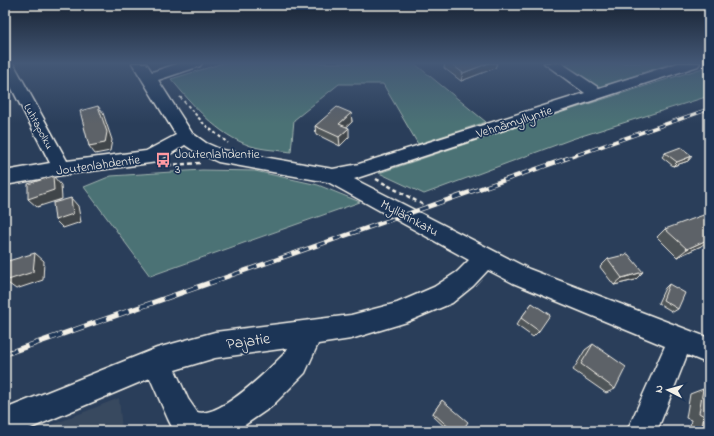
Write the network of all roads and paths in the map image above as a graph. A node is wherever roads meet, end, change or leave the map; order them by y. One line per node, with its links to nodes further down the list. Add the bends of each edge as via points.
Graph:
1 (17, 83): 9 (street, Luhtapolku)
2 (159, 83): 7 (street, Myllärinkatu, via 175,121)
3 (165, 83): 8 (path, via 205,125)
4 (581, 83): 6 (street)
5 (630, 83): 6 (street, Vehnämyllyntie)
6 (597, 94): 10 (street, Vehnämyllyntie, via 360,171)
7 (186, 137): 9 (street, Joutenlahdentie, via 150,157); 10 (street, Myllärinkatu, via 218,156)
8 (232, 145)
9 (62, 168): 11 (street, Joutenlahdentie)
10 (334, 176): 12 (street, Myllärinkatu)
11 (5, 178)
12 (486, 257): 13 (street, Pajatie, via 465,279 442,295 398,314 351,327); 14 (street, Myllärinkatu, via 521,276)
13 (310, 332): 16 (street, Pajatie, via 215,345); 16 (street, via 295,363 261,397 223,422 203,429 187,424 178,410)
14 (680, 341): 15 (street, Myllärinkatu); 18 (street)
15 (709, 351)
16 (157, 362): 17 (street, Pajatie)
17 (5, 424)
18 (642, 431)

